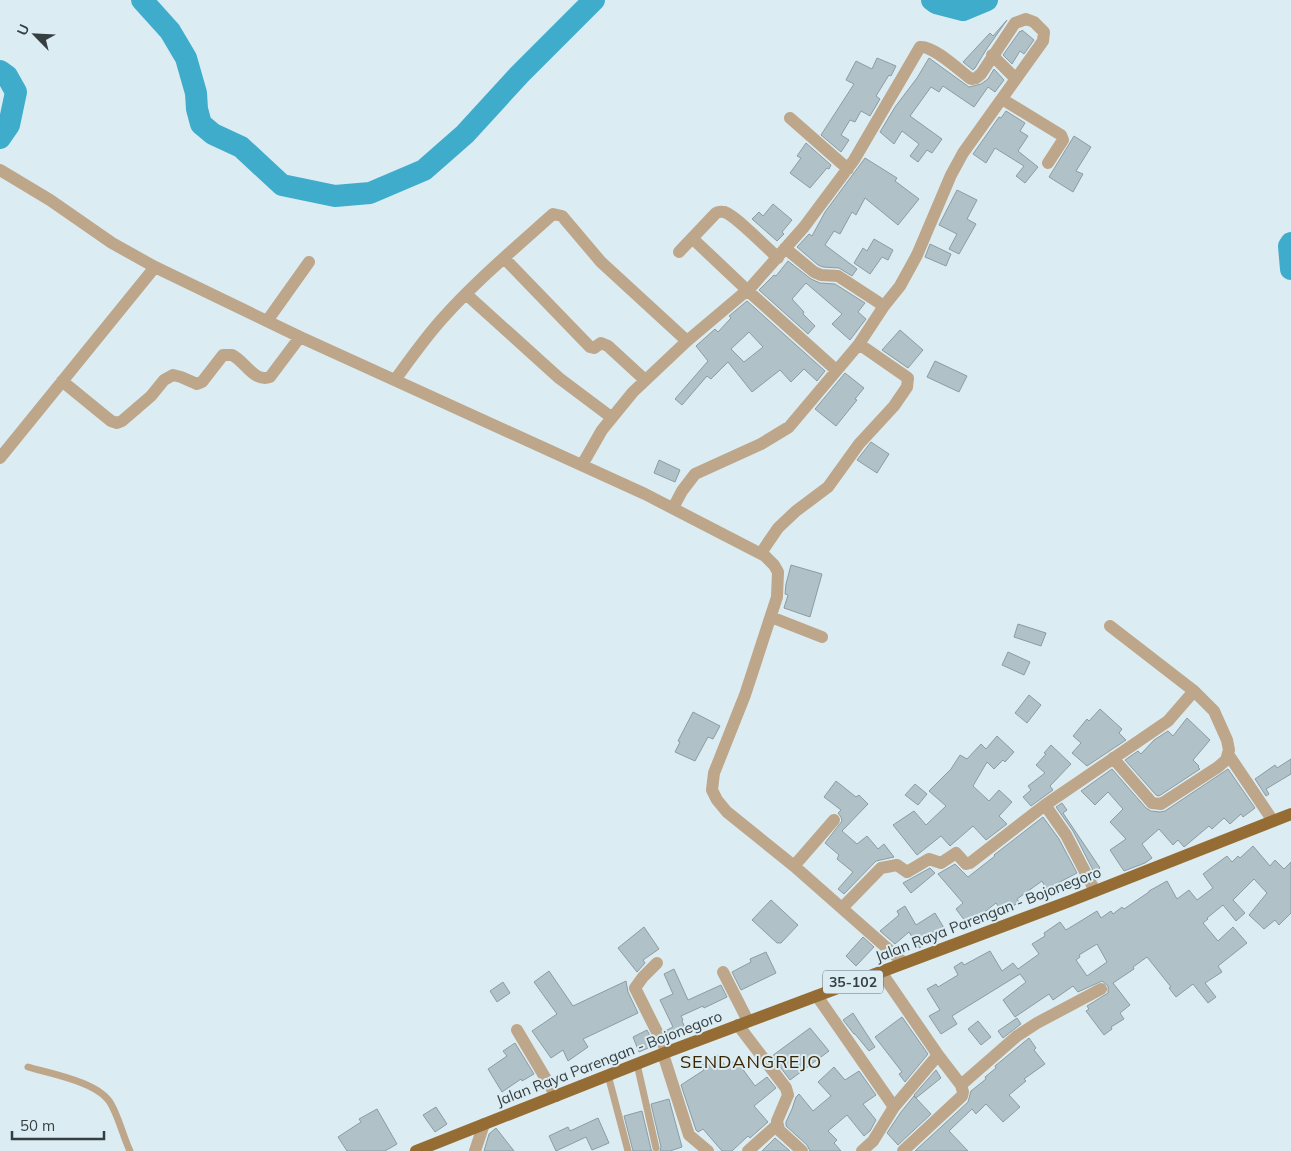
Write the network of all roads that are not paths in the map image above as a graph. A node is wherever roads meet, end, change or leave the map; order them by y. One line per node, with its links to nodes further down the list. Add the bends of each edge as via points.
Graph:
1 (992, 55): 2 (street); 2 (street, via 1015,23 1026,19 1041,28 1043,41); 6 (street, via 981,74 971,79 939,54 920,46)
2 (1016, 78): 3 (street)
3 (1002, 99): 5 (street, via 1063,137); 16 (street, via 963,153 917,255 900,286)
4 (790, 118): 6 (street)
5 (1048, 163)
6 (848, 169): 10 (street)
7 (0, 170): 13 (street)
8 (692, 238): 9 (street); 10 (street, via 716,213 726,212); 14 (street)
9 (679, 252)
10 (782, 253): 14 (street); 16 (street, via 820,275 838,276)
11 (504, 258): 15 (street); 19 (street, via 553,214 557,214 568,222 601,262); 23 (street, via 590,347 601,343 608,346)
12 (309, 262): 17 (street)
13 (155, 267): 17 (street); 24 (street)
14 (747, 290): 19 (street); 21 (street)
15 (466, 294): 22 (street, via 420,344); 25 (street, via 559,378)
16 (884, 306): 20 (street)
17 (267, 321): 18 (street)
18 (300, 336): 22 (street); 24 (street, via 270,377 259,377 231,355 223,355 202,382 197,384 173,375 117,423 111,422)
19 (688, 340): 23 (street)
20 (859, 344): 21 (street); 29 (street, via 908,378 906,387 828,487 778,528)
21 (836, 370): 28 (street, via 789,427 761,444 695,474)
22 (395, 380): 27 (street)
23 (645, 380): 25 (street)
24 (62, 381): 26 (street)
25 (611, 417): 27 (street)
26 (0, 458)
27 (582, 465): 28 (street)
28 (673, 508): 29 (street)
29 (761, 553): 30 (street, via 778,572 777,597)
30 (770, 617): 32 (street); 40 (street, via 745,695 714,773 712,790 727,812)
31 (1110, 626): 33 (street)
32 (822, 638)
33 (1194, 691): 34 (street, via 1214,711 1227,740); 35 (street, via 1168,721)
34 (1228, 754): 35 (street, via 1218,767 1161,804 1152,803); 39 (street)
35 (1113, 758): 36 (street)
36 (1045, 805): 41 (street, via 1066,835); 42 (street, via 968,864 956,853 941,863 929,859 907,872 897,865 884,866)
37 (1291, 814): 39 (main road, Jalan Raya Parengan - Bojonegoro / 35-102)
38 (834, 820): 40 (street)
39 (1272, 821): 41 (main road, Jalan Raya Parengan - Bojonegoro / 35-102)
40 (794, 866): 42 (street)
41 (1095, 891): 44 (main road, Jalan Raya Parengan - Bojonegoro / 35-102)
42 (842, 908): 44 (street)
43 (657, 963): 51 (street, via 635,988)
44 (904, 963): 46 (main road, Jalan Raya Parengan - Bojonegoro / 35-102)
45 (723, 972): 49 (street)
46 (881, 972): 48 (main road, Jalan Raya Parengan - Bojonegoro / 35-102); 52 (street)
47 (1101, 989): 56 (street, via 1017,1036)
48 (817, 996): 49 (main road, Jalan Raya Parengan - Bojonegoro / 35-102); 58 (street)
49 (743, 1023): 51 (main road, Jalan Raya Parengan - Bojonegoro / 35-102); 60 (street, via 786,1088 788,1095)
50 (517, 1030): 57 (street)
51 (665, 1053): 53 (main road, Jalan Raya Parengan - Bojonegoro / 35-102); 66 (street, via 689,1135)
52 (938, 1055): 56 (street); 58 (street)
53 (636, 1064): 55 (main road, Jalan Raya Parengan - Bojonegoro / 35-102); 61 (lane)
54 (28, 1067): 62 (lane, via 89,1086 105,1096)
55 (608, 1075): 57 (main road, Jalan Raya Parengan - Bojonegoro / 35-102); 65 (lane)
56 (961, 1085): 70 (street, via 962,1096)
57 (556, 1096): 59 (main road, Jalan Raya Parengan - Bojonegoro / 35-102)
58 (894, 1107): 69 (street, via 873,1141)
59 (484, 1124): 63 (main road, Jalan Raya Parengan - Bojonegoro / 35-102); 64 (street)
60 (777, 1125): 67 (street); 68 (street)
61 (656, 1148)
62 (130, 1151)
63 (416, 1151)
64 (474, 1151)
65 (628, 1151)
66 (708, 1151)
67 (748, 1151)
68 (802, 1151)
69 (862, 1151)
70 (903, 1151)

